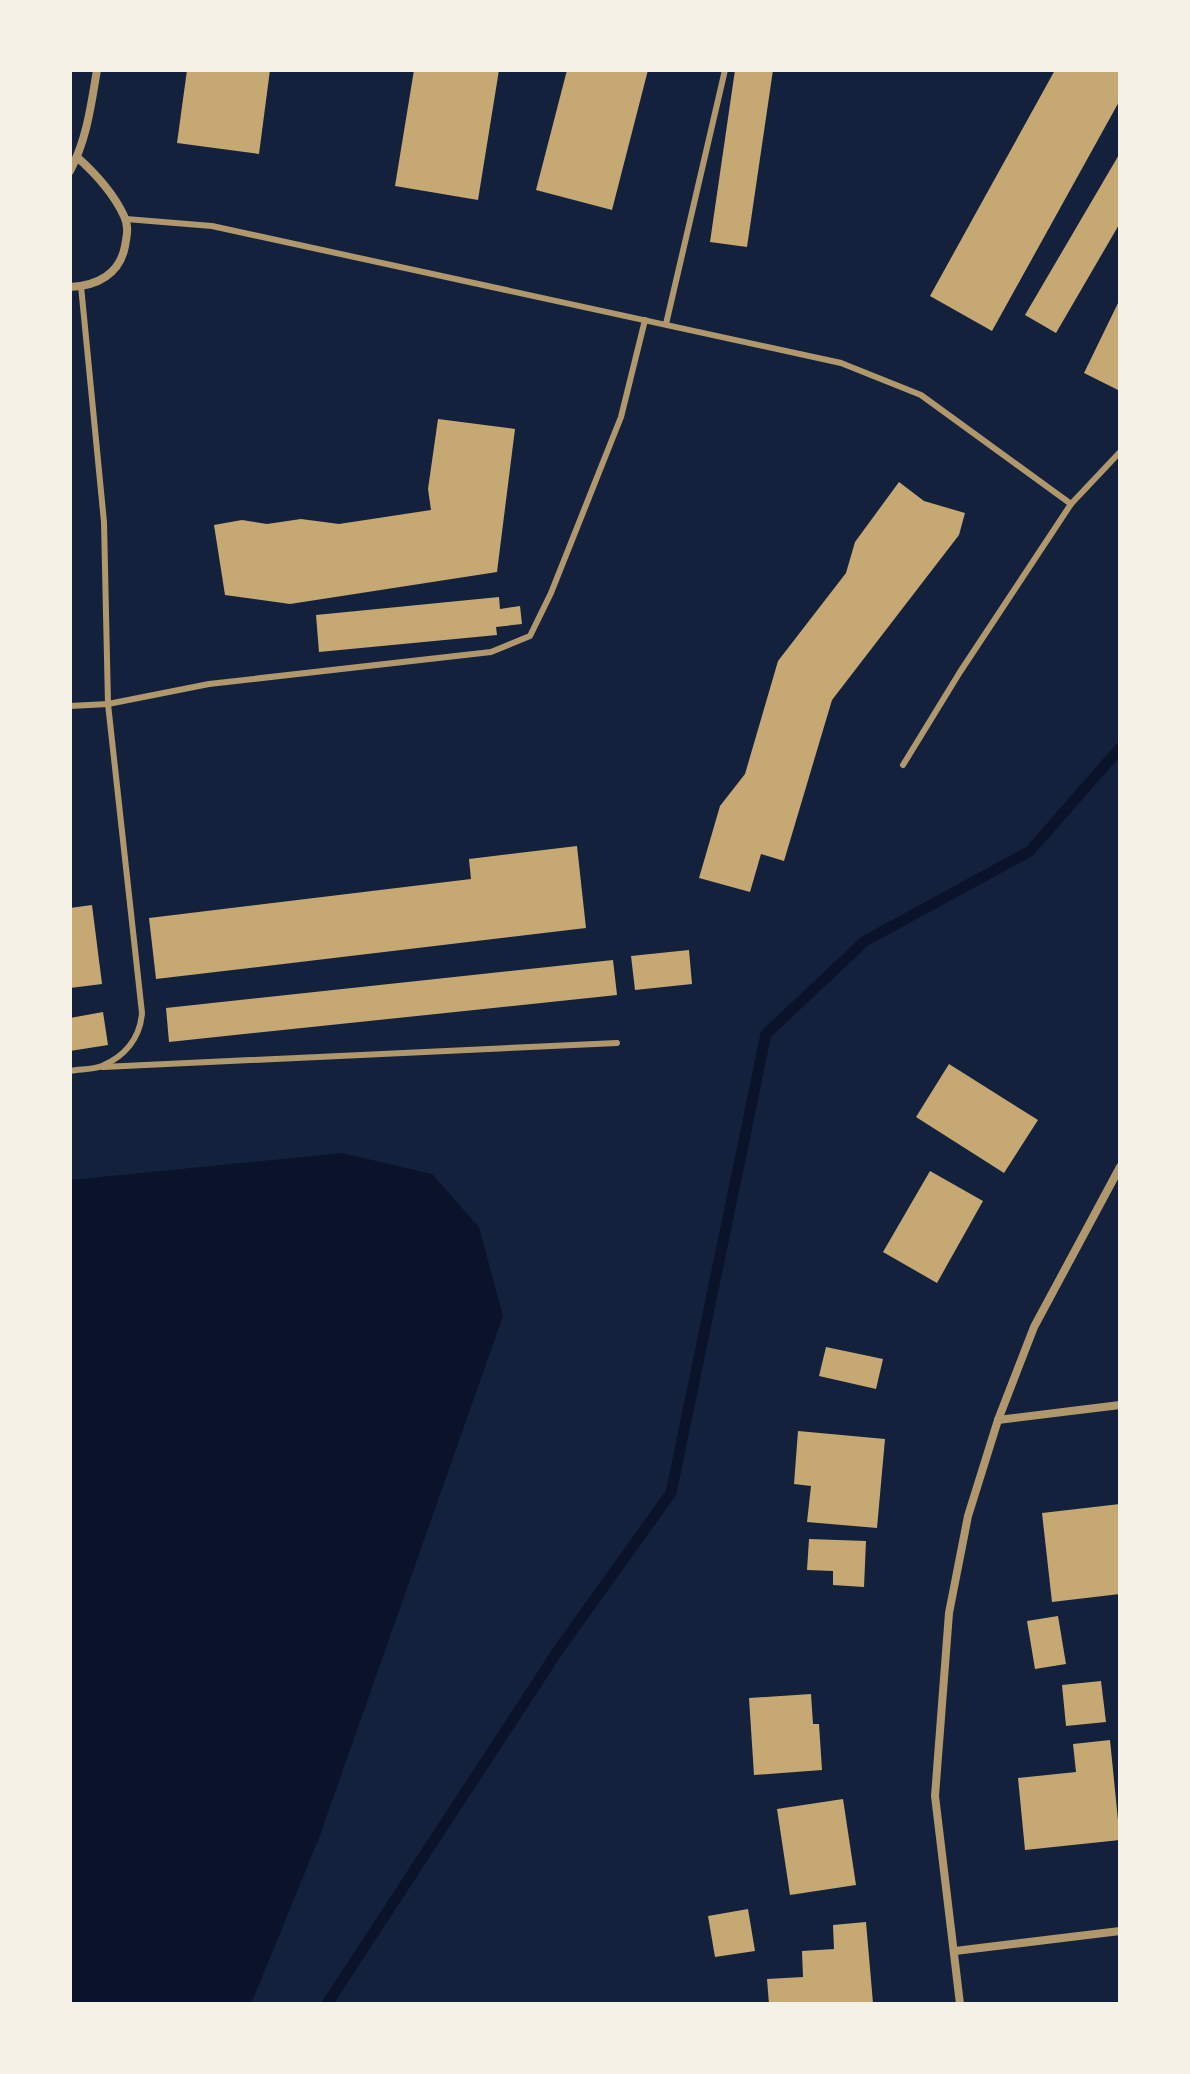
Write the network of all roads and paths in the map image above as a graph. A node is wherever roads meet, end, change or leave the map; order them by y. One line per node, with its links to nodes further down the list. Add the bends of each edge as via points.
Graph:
1 (97, 70): 3 (street)
2 (725, 70): 9 (lane)
3 (77, 157): 4 (street); 5 (street, via 98,176)
4 (70, 171)
5 (126, 219): 6 (street, via 122,262 101,280); 8 (lane, via 212,226)
6 (81, 286): 7 (street); 12 (lane, via 104,522)
7 (70, 287)
8 (645, 320): 9 (lane); 12 (lane, via 621,417 530,636 491,652 209,684)
9 (666, 324): 11 (lane, via 841,363 921,395)
10 (1120, 452): 11 (lane)
11 (1071, 504): 14 (lane)
12 (108, 704): 13 (lane); 16 (lane, via 142,1013 141,1030 122,1054)
13 (70, 706)
14 (903, 765)
15 (617, 1043): 16 (lane)
16 (100, 1067): 17 (lane)
17 (70, 1071)
18 (1120, 1167): 20 (street, via 1034,1327)
19 (1120, 1405): 20 (street)
20 (998, 1420): 22 (street, via 968,1516 949,1613 935,1796)
21 (1120, 1931): 22 (street)
22 (955, 1951): 23 (street)
23 (960, 2004)

